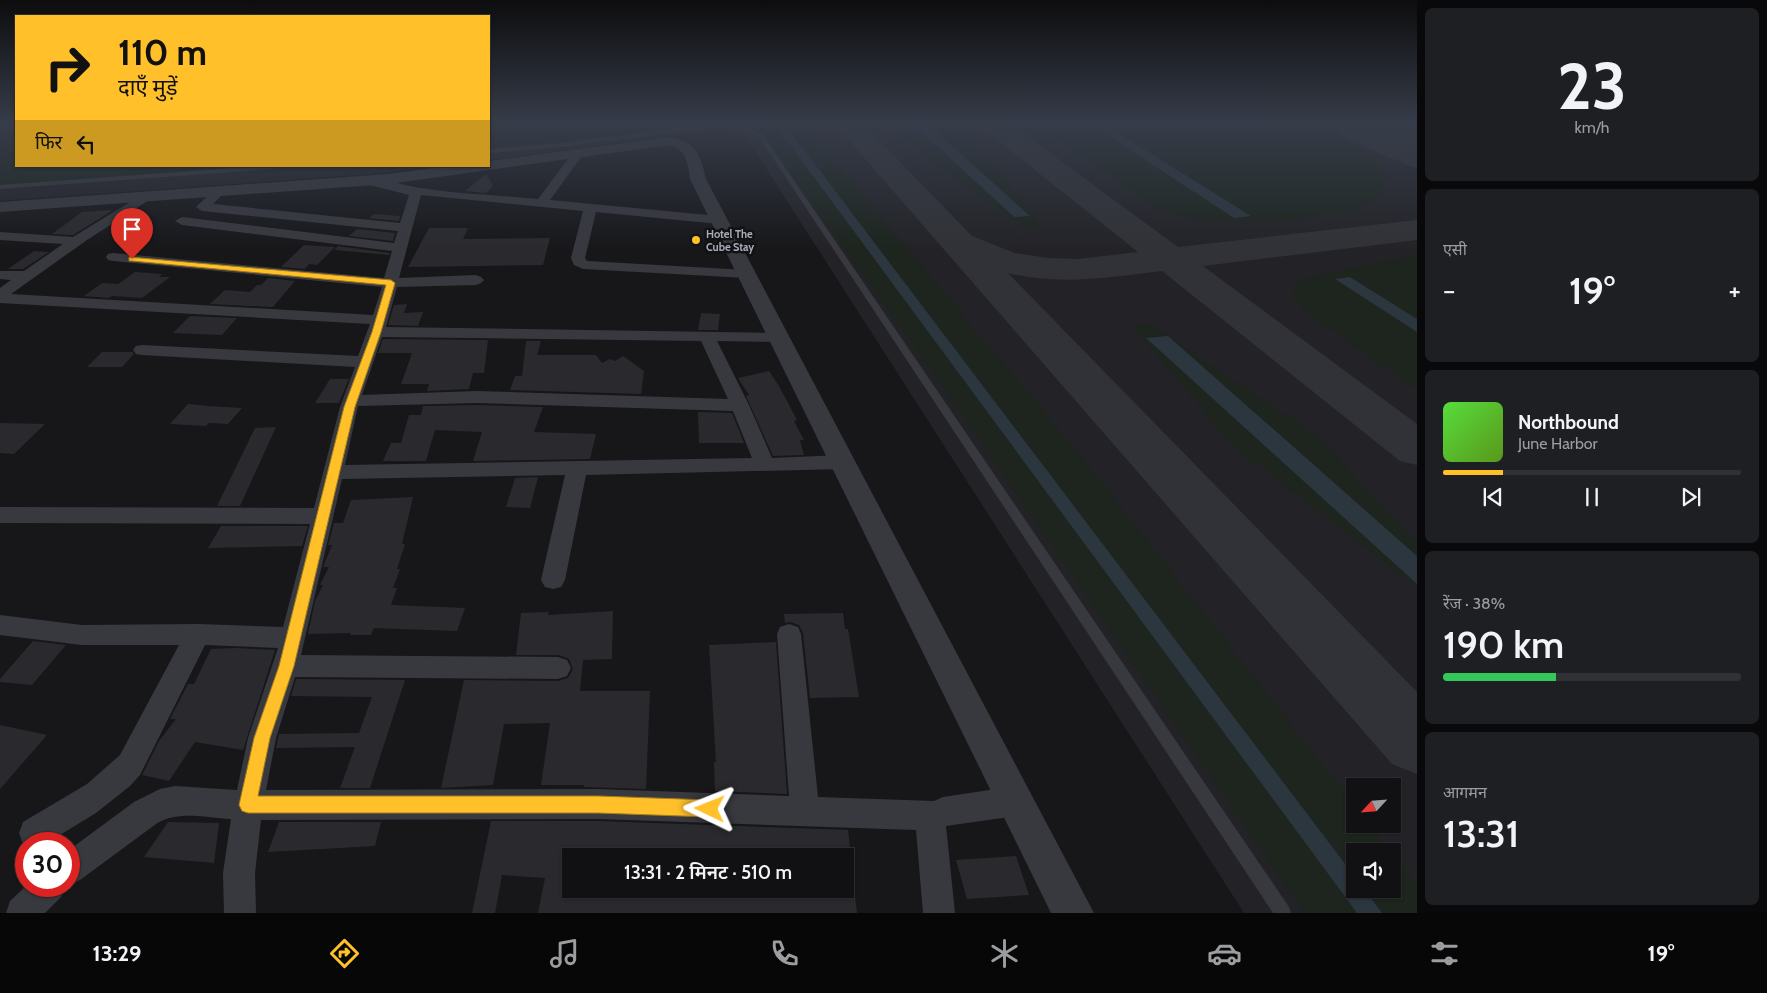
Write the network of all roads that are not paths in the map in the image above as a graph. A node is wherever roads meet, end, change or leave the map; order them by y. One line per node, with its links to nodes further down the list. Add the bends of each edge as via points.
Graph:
1 (570, 165): 11 (street)
2 (695, 165): 14 (street, via 698,179)
3 (780, 165): 57 (lane)
4 (272, 167): 7 (lane)
5 (472, 167): 6 (street)
6 (366, 180): 8 (street); 9 (street)
7 (0, 187)
8 (220, 191): 10 (street); 17 (street, via 202,207)
9 (414, 191): 11 (street); 17 (street)
10 (145, 197): 12 (street); 18 (street)
11 (541, 204): 13 (street)
12 (0, 207)
13 (590, 209): 14 (street); 20 (street, via 578,258 583,265)
14 (719, 220): 20 (street)
15 (182, 221): 17 (street)
16 (0, 236): 18 (street)
17 (403, 238): 24 (street)
18 (77, 241): 22 (street)
19 (113, 257): 24 (street)
20 (747, 274): 28 (street)
21 (0, 275): 22 (street)
22 (26, 276): 25 (street)
23 (476, 280): 24 (street)
24 (391, 283): 26 (street)
25 (0, 297): 26 (street)
26 (378, 326): 27 (street); 30 (street)
27 (706, 337): 28 (street); 32 (street)
28 (779, 338): 33 (street)
29 (142, 350): 30 (street)
30 (366, 362): 31 (street)
31 (352, 401): 32 (street, via 484,397); 36 (street)
32 (740, 405): 34 (street)
33 (843, 462): 34 (street); 46 (street)
34 (765, 465): 35 (street)
35 (577, 467): 36 (street); 39 (street)
36 (333, 472): 38 (street)
37 (1, 516): 38 (street)
38 (321, 516): 43 (street)
39 (553, 580)
40 (0, 625): 41 (street, via 82,635)
41 (198, 634): 43 (street); 50 (street, via 130,765 107,787)
42 (788, 634): 48 (street)
43 (293, 638): 44 (street)
44 (286, 666): 45 (street); 47 (street, via 262,738)
45 (558, 668)
46 (1016, 801): 49 (street); 56 (street)
47 (248, 805): 48 (street, via 598,804); 51 (street, via 175,800 160,804); 54 (street, via 239,873)
48 (805, 812): 49 (street)
49 (934, 816): 55 (street, via 931,824)
50 (36, 832)
51 (80, 859)
52 (39, 897): 53 (street)
53 (22, 913)
54 (240, 913)
55 (939, 913)
56 (1073, 913)
57 (1283, 913)

